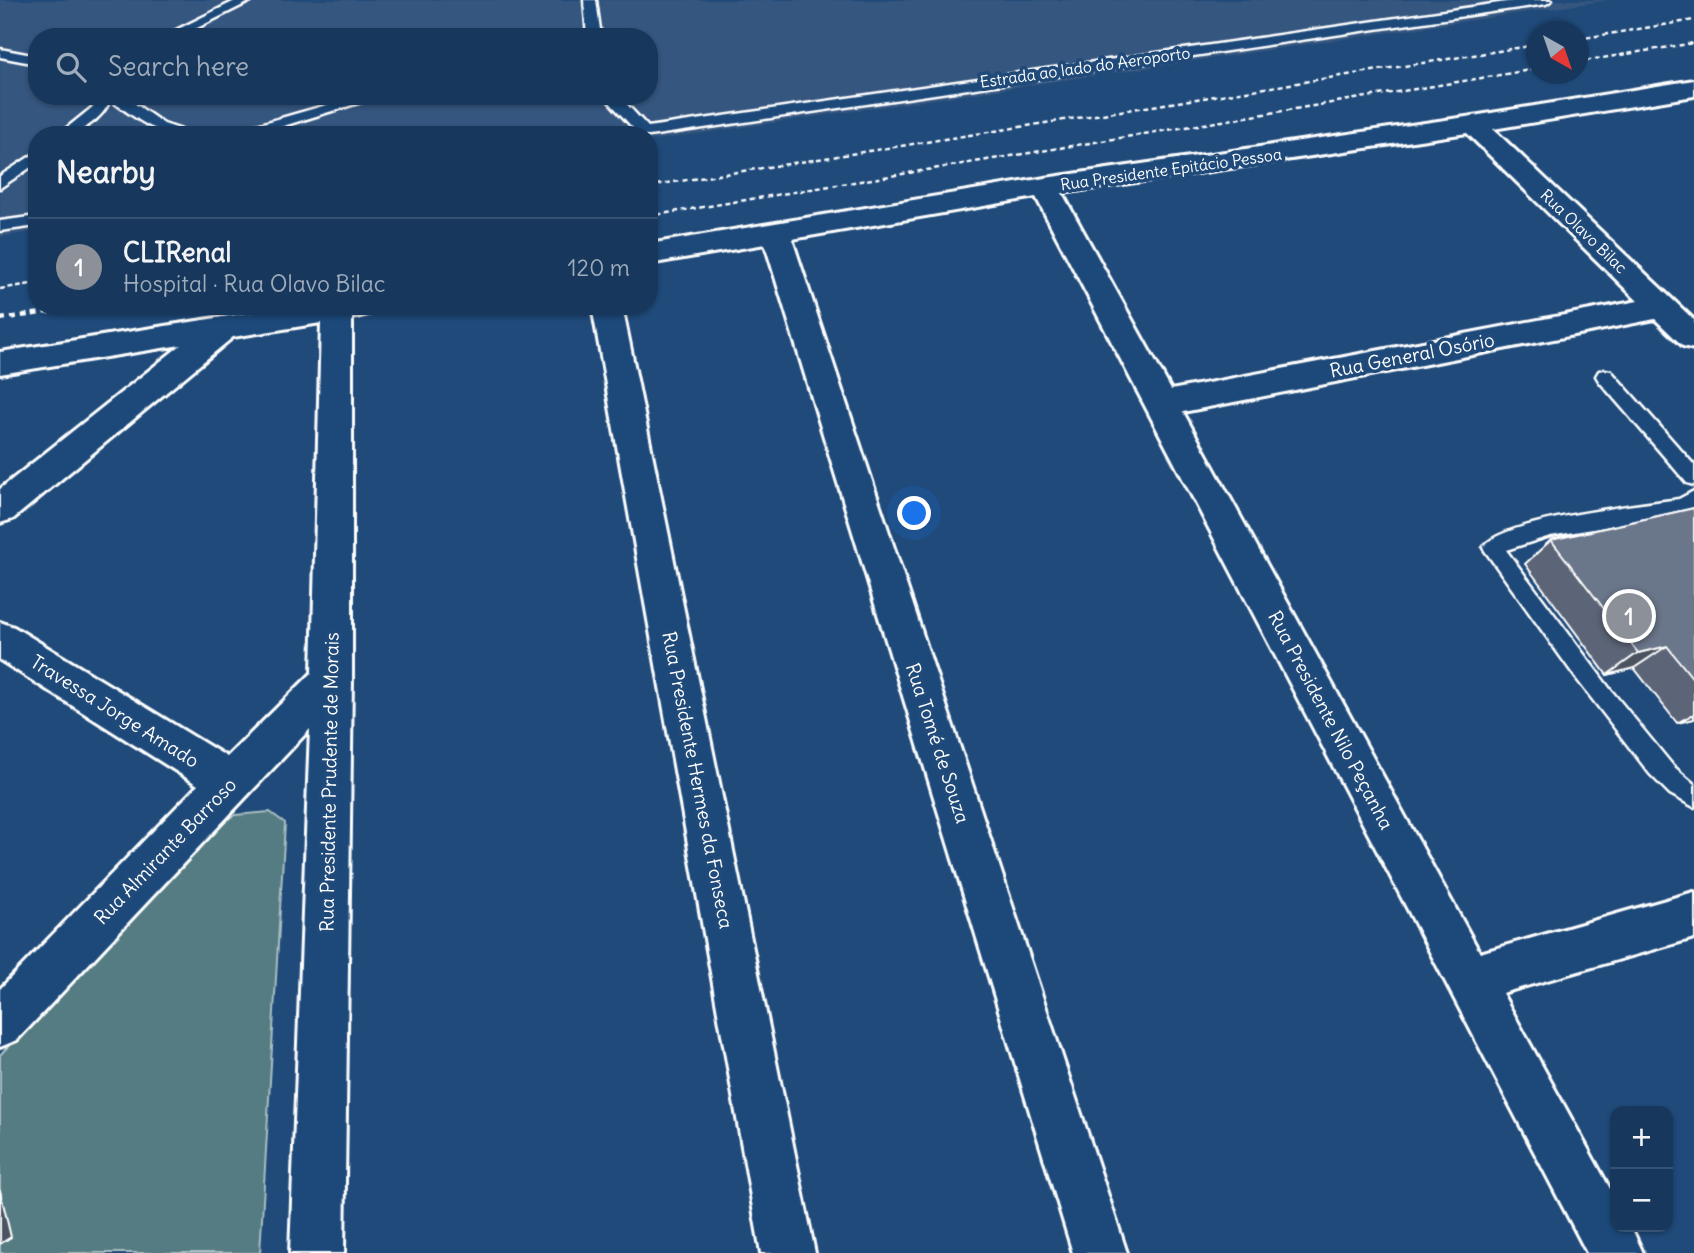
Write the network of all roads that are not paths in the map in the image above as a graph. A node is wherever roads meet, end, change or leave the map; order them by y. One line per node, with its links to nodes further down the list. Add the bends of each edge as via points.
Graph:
1 (247, 0): 4 (lane)
2 (590, 0): 5 (lane)
3 (1546, 0): 18 (lane, Estrada ao lado do Aeroporto)
4 (187, 28)
5 (593, 28)
6 (0, 53): 7 (lane)
7 (28, 58)
8 (1693, 90): 13 (street, Rua Presidente Epitácio Pessoa)
9 (101, 105): 14 (lane)
10 (127, 105): 15 (lane)
11 (342, 105): 16 (lane)
12 (620, 105): 17 (lane)
13 (1474, 124): 21 (street, Rua Presidente Epitácio Pessoa); 26 (street, Rua Olavo Bilac)
14 (77, 126)
15 (158, 126)
16 (269, 126)
17 (639, 126)
18 (658, 130)
19 (28, 163): 20 (lane)
20 (0, 183)
21 (1045, 187): 24 (street, Rua Presidente Epitácio Pessoa); 34 (street, Rua Presidente Nilo Peçanha)
22 (28, 222): 23 (lane)
23 (0, 226)
24 (776, 233): 25 (street, Rua Presidente Epitácio Pessoa); 47 (street, Rua Tomé de Souza)
25 (658, 253)
26 (1662, 307): 31 (street, Rua Olavo Bilac); 34 (street, Rua General Osório)
27 (305, 315): 30 (street)
28 (349, 315): 39 (street, Rua Presidente Prudente de Morais)
29 (609, 315): 46 (street, Rua Presidente Hermes da Fonseca)
30 (224, 328): 32 (street); 37 (street)
31 (1694, 338)
32 (0, 363)
33 (1605, 376): 35 (lane)
34 (1162, 404): 43 (street, Rua Presidente Nilo Peçanha)
35 (1694, 478)
36 (1694, 499): 41 (lane, via 1684,506 1580,521 1498,541 1493,548 1602,698 1663,771)
37 (0, 509)
38 (0, 639): 40 (street, Travessa Jorge Amado)
39 (332, 680): 40 (street, Rua Almirante Barroso); 45 (street, Rua Presidente Prudente de Morais)
40 (230, 782): 44 (street, Rua Almirante Barroso)
41 (1694, 796)
42 (1694, 915): 43 (street)
43 (1470, 979): 48 (street, Rua Presidente Nilo Peçanha)
44 (0, 1023)
45 (317, 1253)
46 (789, 1253)
47 (1100, 1253)
48 (1616, 1253)

